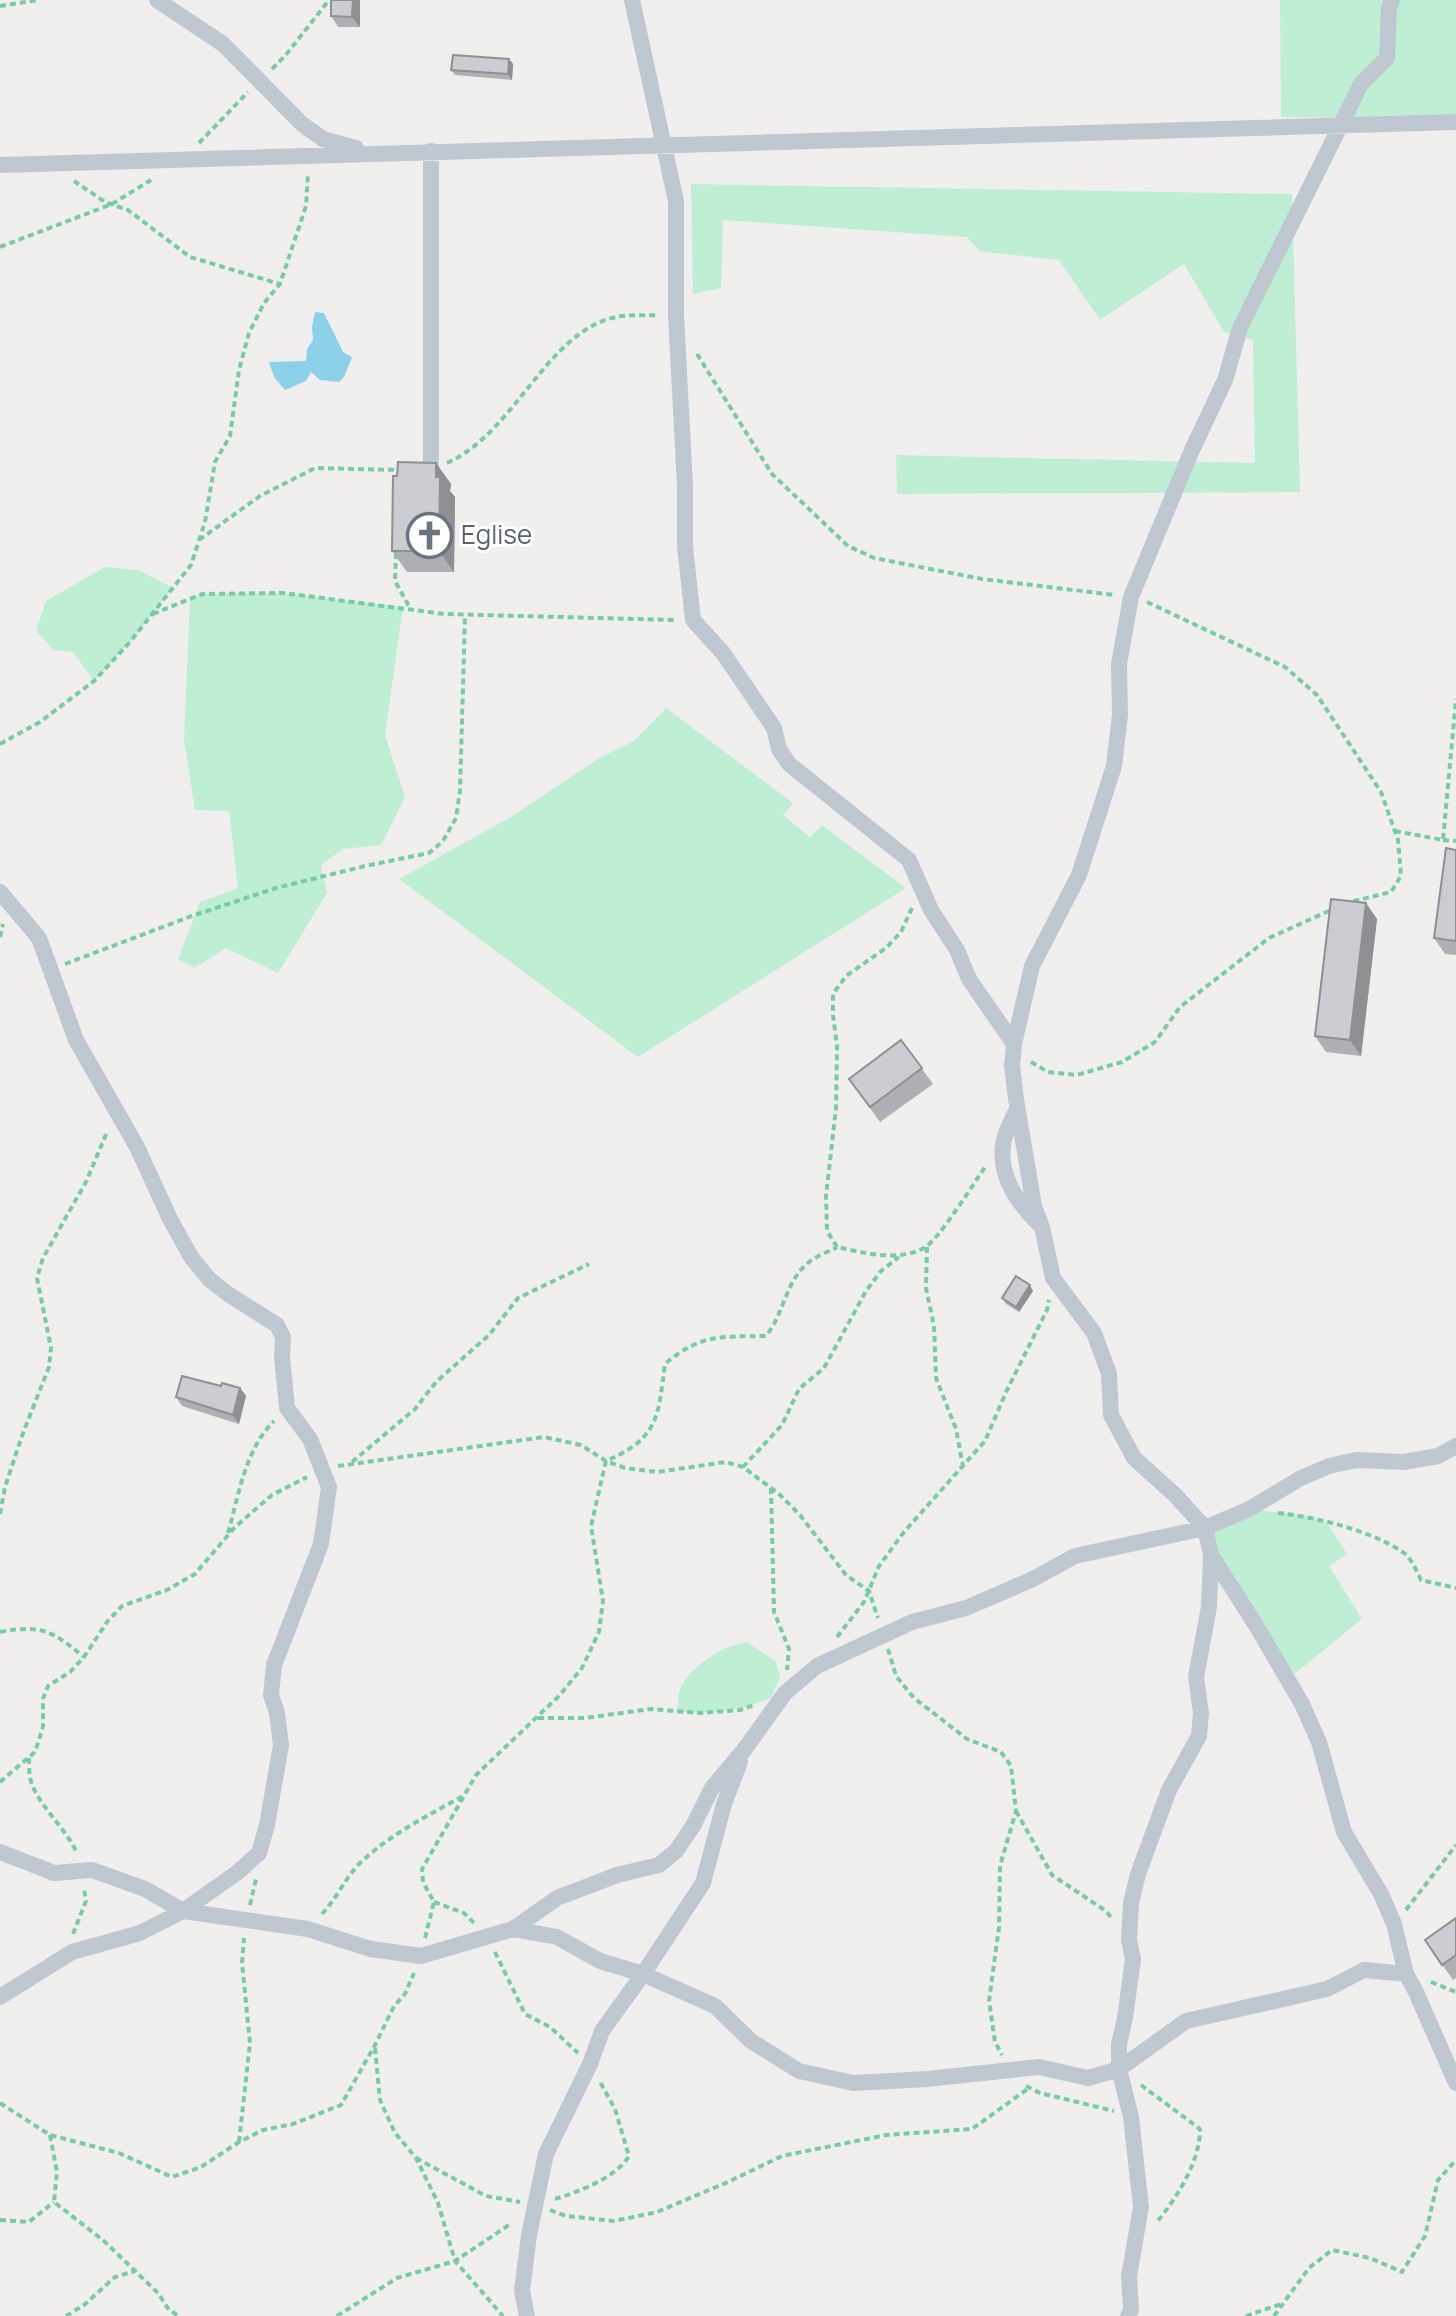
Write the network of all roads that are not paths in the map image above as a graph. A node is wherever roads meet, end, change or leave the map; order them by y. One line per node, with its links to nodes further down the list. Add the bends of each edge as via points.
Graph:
1 (157, 0): 8 (street, via 223,44 323,139)
2 (632, 0): 6 (street)
3 (1392, 0): 5 (street, via 1387,58 1361,84)
4 (1456, 122): 5 (street)
5 (1342, 124): 6 (street); 12 (street, via 1240,328 1225,380 1131,597 1119,664 1114,766 1079,875 1032,966)
6 (664, 147): 7 (street); 12 (street, via 676,201 685,547 693,620 723,653 774,728 789,764 909,860 969,979)
7 (431, 151): 8 (street); 10 (street)
8 (373, 153): 9 (street)
9 (0, 165)
10 (431, 471)
11 (0, 892): 20 (street, via 39,938 76,1040 191,1257 209,1279 277,1325 283,1337 287,1408 310,1439 329,1487 321,1544 274,1665 271,1695 281,1745 259,1853)
12 (1014, 1044): 13 (street)
13 (1017, 1108): 14 (street); 14 (street, via 1003,1144 1005,1173 1024,1210)
14 (1042, 1227): 16 (street, via 1053,1278 1094,1333 1109,1374 1111,1415 1134,1458)
15 (1456, 1446): 16 (street, via 1438,1456 1404,1462 1356,1460 1329,1466)
16 (1205, 1528): 17 (street); 18 (street, via 1075,1556 966,1608 912,1622 817,1666 785,1693)
17 (1211, 1555): 23 (street, via 1302,1704 1319,1742 1344,1832 1381,1894); 25 (street, via 1209,1607 1196,1677 1199,1736 1169,1790 1131,1903 1133,1959)
18 (744, 1750): 21 (street, via 712,1788 676,1851 659,1865 557,1898); 22 (street, via 703,1883)
19 (0, 1852): 20 (street, via 54,1873 92,1870 145,1889)
20 (183, 1911): 21 (street, via 308,1929 371,1949 421,1956); 24 (street, via 140,1933 72,1952)
21 (513, 1929): 22 (street, via 557,1937 600,1961)
22 (643, 1974): 25 (street, via 715,2006 751,2041 799,2071 853,2083 1039,2067 1088,2078); 27 (street, via 602,2031 546,2154 522,2291)
23 (1406, 1974): 25 (street, via 1364,1970 1327,1989 1186,2021); 26 (street)
24 (0, 1997)
25 (1119, 2069): 28 (street, via 1131,2117 1141,2207)
26 (1456, 2083)
27 (527, 2316)
28 (1128, 2316)

